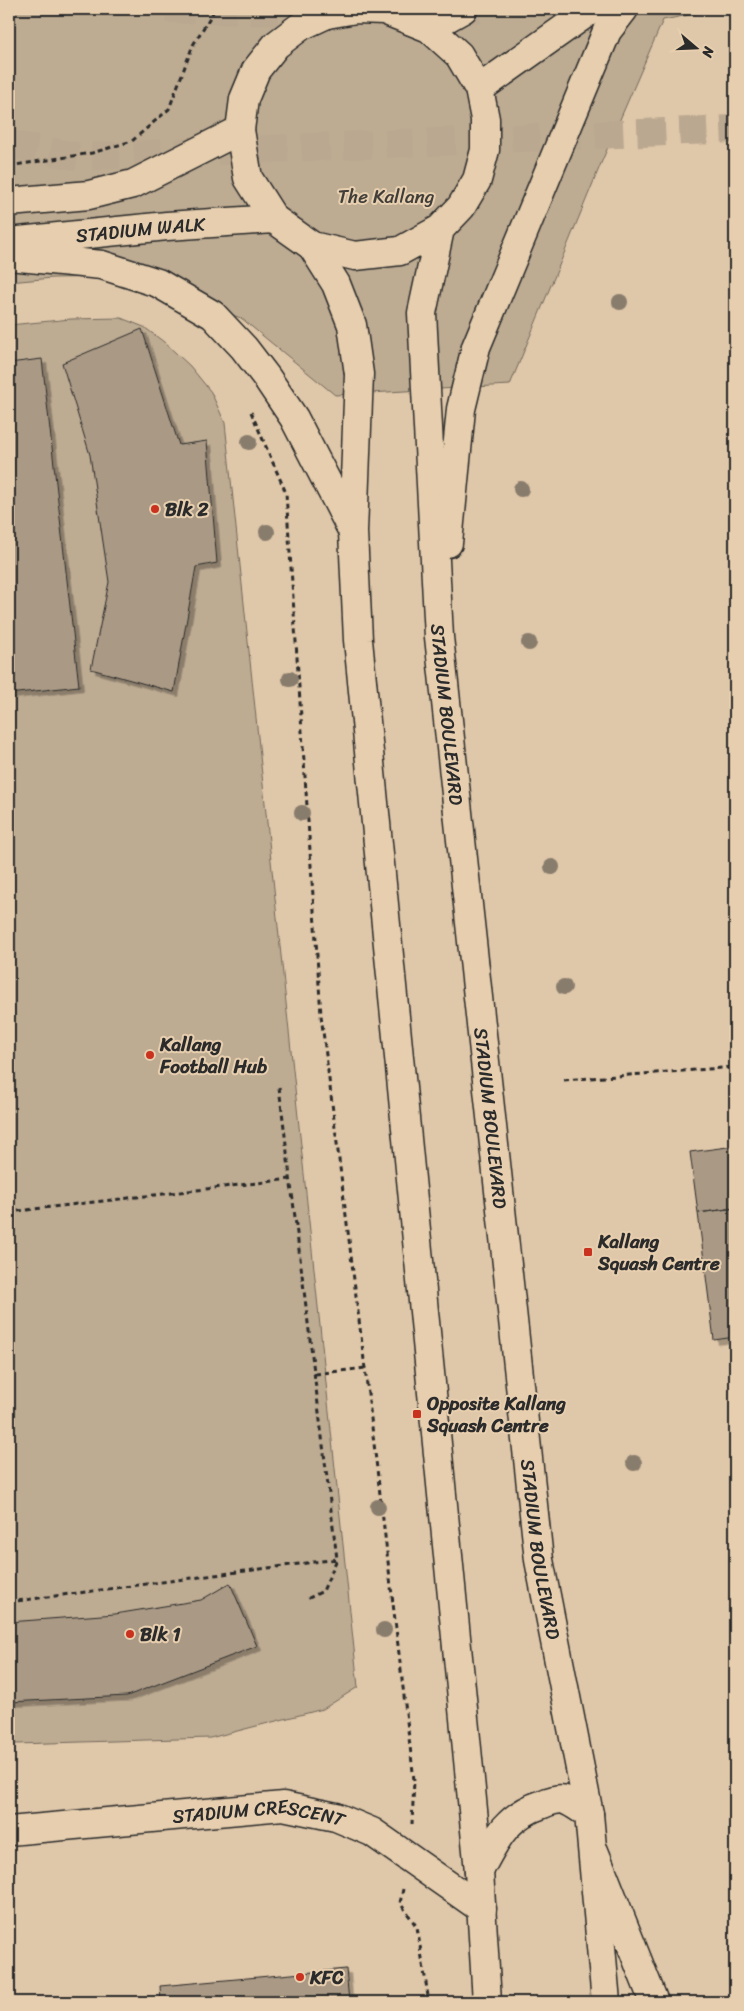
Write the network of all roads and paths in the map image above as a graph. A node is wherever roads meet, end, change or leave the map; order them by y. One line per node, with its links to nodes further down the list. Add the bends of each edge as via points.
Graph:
1 (215, 9): 8 (path, via 193,45 170,108 132,141 92,153)
2 (463, 9): 5 (street)
3 (592, 9): 6 (street)
4 (624, 9): 17 (street, via 607,31 476,347 461,409)
5 (429, 28): 6 (street, via 459,55); 7 (street, via 384,10 356,9 327,14 301,26 276,45 256,70 244,99)
6 (479, 89): 11 (street, via 485,119 485,150 477,180 461,207)
7 (240, 130): 9 (street, STADIUM WALK, via 133,184 89,195); 10 (street, via 248,178)
8 (9, 166)
9 (9, 202)
10 (274, 219): 12 (street, STADIUM WALK); 13 (street)
11 (440, 229): 13 (street, via 400,251 355,256); 17 (street, STADIUM BOULEVARD, via 422,313)
12 (9, 242)
13 (312, 246): 16 (street, via 336,284 352,325 359,374)
14 (9, 256): 16 (street, via 102,265 158,283 213,315 262,370 294,418)
15 (248, 406): 23 (path, via 286,493 321,1015)
16 (353, 532): 32 (street, via 359,650)
17 (439, 637): 28 (street, STADIUM BOULEVARD, via 539,1560)
18 (735, 1066): 19 (path)
19 (564, 1080)
20 (279, 1087): 21 (path)
21 (291, 1179): 22 (path); 24 (path)
22 (9, 1212)
23 (365, 1368): 24 (path); 31 (path, via 414,1780)
24 (315, 1374): 25 (path)
25 (337, 1559): 26 (path, via 323,1591); 27 (path)
26 (307, 1599)
27 (9, 1602)
28 (589, 1814): 30 (street, STADIUM BOULEVARD); 32 (street, via 565,1800 551,1801 518,1814 495,1841)
29 (9, 1831): 31 (street, STADIUM CRESCENT, via 283,1806 336,1817 372,1832)
30 (594, 1850): 36 (street, STADIUM BOULEVARD); 37 (street)
31 (410, 1859): 33 (street, STADIUM CRESCENT); 34 (path, via 400,1903 416,1927)
32 (479, 1871): 33 (street)
33 (482, 1909): 35 (street)
34 (429, 2002)
35 (487, 2002)
36 (606, 2002)
37 (654, 2002)

